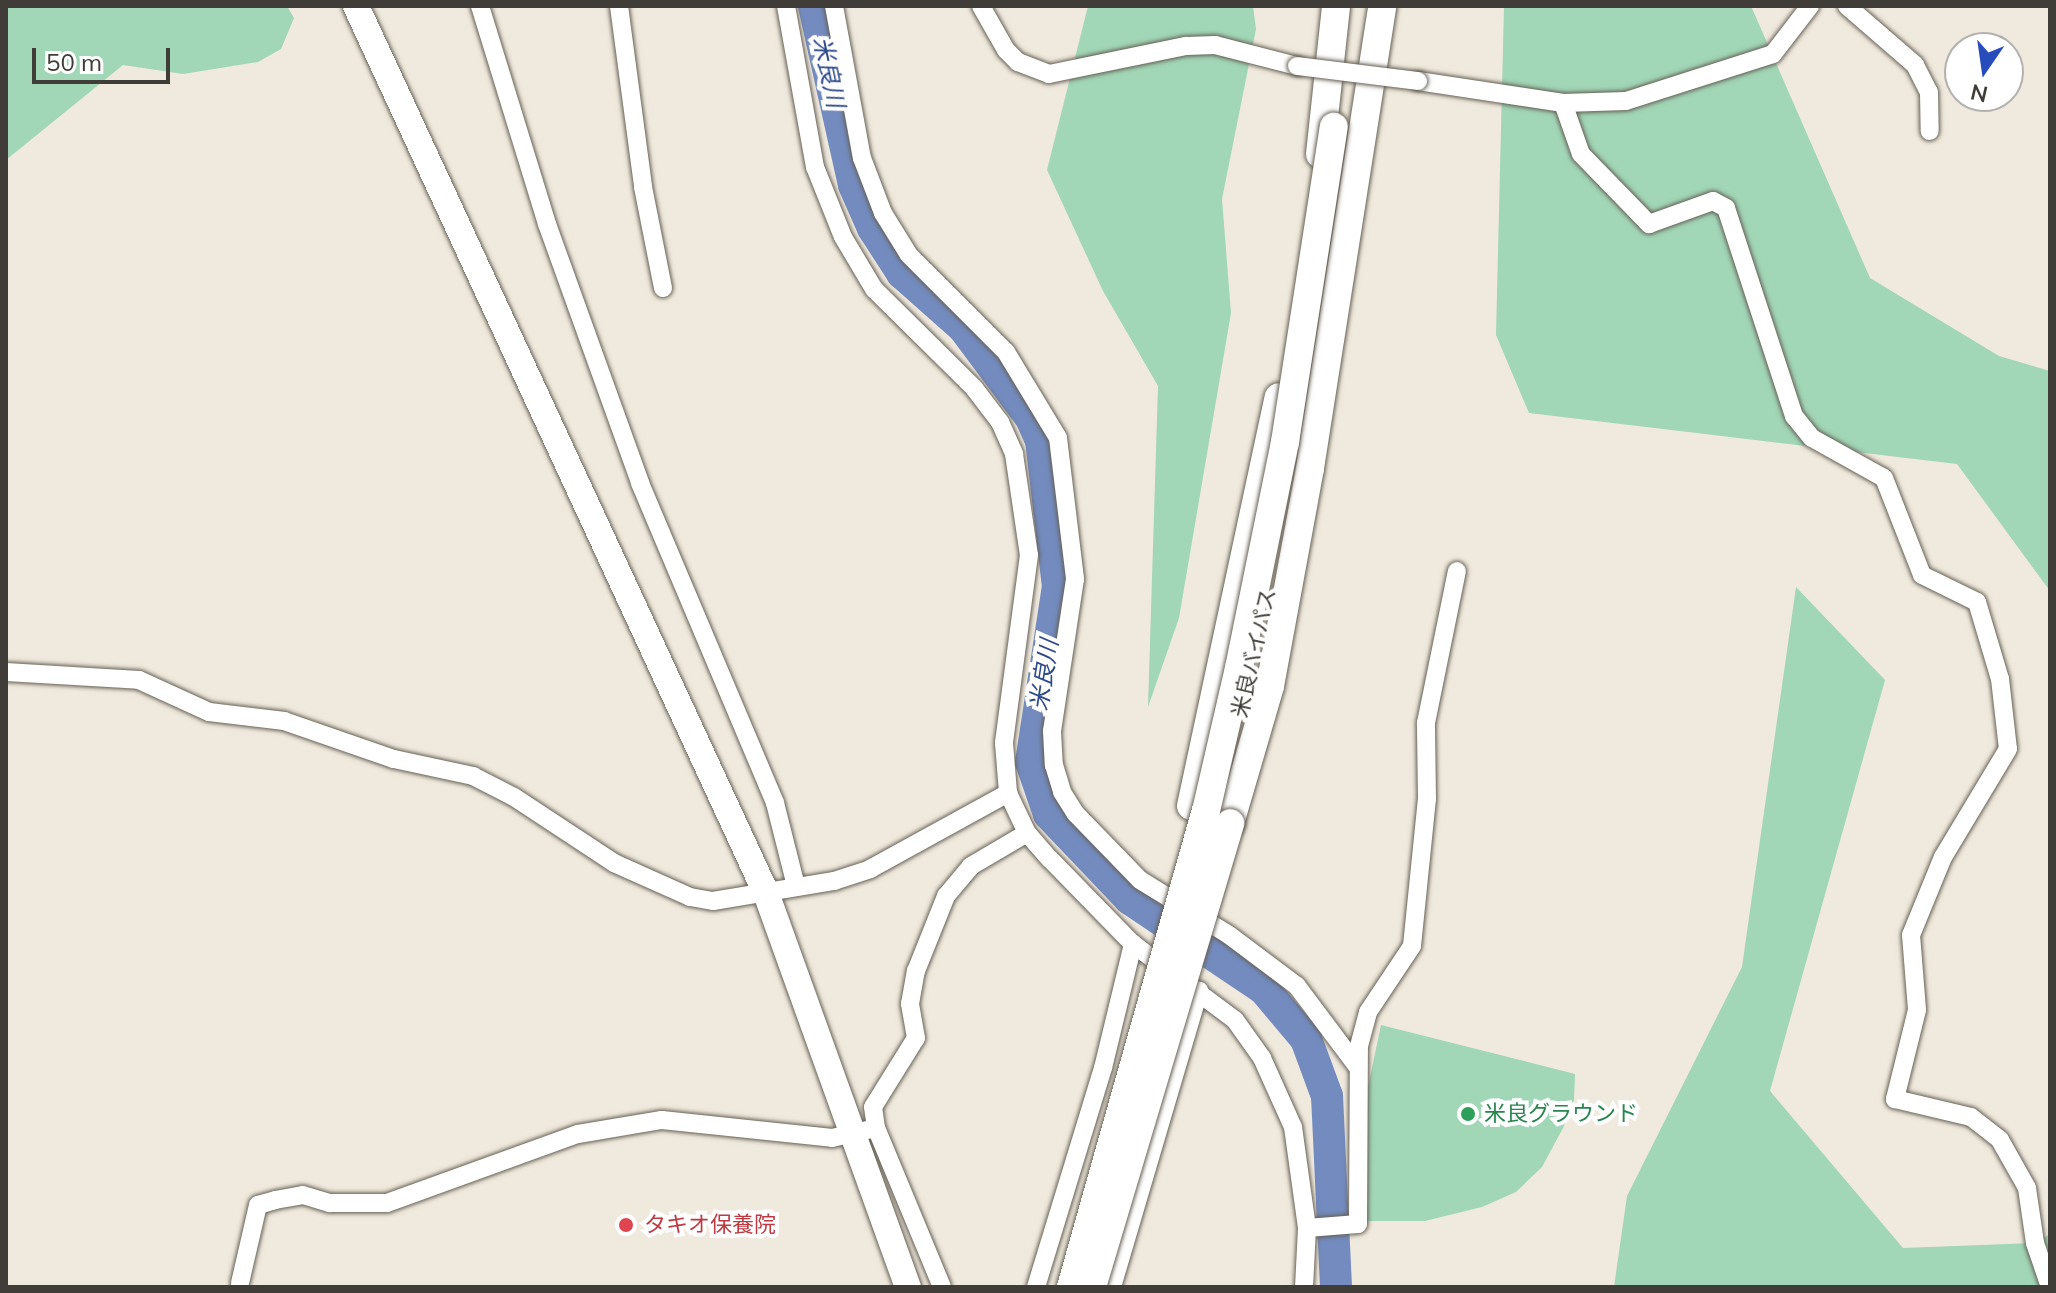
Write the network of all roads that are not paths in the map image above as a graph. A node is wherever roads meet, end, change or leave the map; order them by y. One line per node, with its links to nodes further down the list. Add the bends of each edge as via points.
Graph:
1 (356, 6): 22 (street)
2 (480, 6): 21 (street, via 547,224 629,454 775,803)
3 (619, 6): 16 (street, via 643,187)
4 (786, 6): 19 (street, via 815,167 843,237 874,289 974,388 1000,422 1014,454 1029,555 1004,743)
5 (834, 6): 25 (street, via 862,158 883,213 909,255 1006,352 1058,438 1075,579 1052,731 1062,792 1076,814 1140,880 1229,935 1297,986)
6 (981, 6): 13 (street, bridge, via 1018,62 1049,74 1186,46 1215,45 1297,66)
7 (1336, 6): 32 (main road, via 1307,244 1260,493 1143,1001)
8 (1350, 6): 14 (main road, 米良バイパス)
9 (1365, 6): 14 (main road, 米良バイパス)
10 (1382, 6): 35 (main road, bridge, via 1310,468 1270,686)
11 (1810, 6): 13 (street, via 1773,54 1626,101)
12 (1847, 6): 15 (street, via 1915,65 1929,92)
13 (1563, 103): 38 (street, via 1581,154 1649,224 1713,201 1726,208 1794,416 1812,438 1884,478 1922,575 1977,602 2000,679 2008,749 1943,857 1911,935 1917,1010 1895,1099 1971,1117 2000,1140 2027,1188 2035,1243)
14 (1340, 128): 33 (main road, 米良バイパス, bridge, via 1236,682 1154,1003); 34 (main road, 米良バイパス, via 1299,438 1252,663 1206,854)
15 (1930, 131)
16 (663, 288)
17 (1457, 571): 25 (street, via 1426,723 1427,799 1412,946 1368,1012)
18 (6, 672): 22 (street, via 139,680 209,712 284,721 394,759 473,776 514,797 579,844 690,897 713,901)
19 (1008, 793): 20 (street); 21 (street, via 904,855 834,881)
20 (1027, 833): 23 (street); 26 (street, via 971,866 937,912 912,992 916,1038 873,1107)
21 (796, 886): 22 (street)
22 (766, 893): 26 (street)
23 (1133, 944): 24 (street); 31 (street, via 1103,1068)
24 (1199, 991): 27 (street, via 1235,1020 1280,1092 1293,1127); 36 (street)
25 (1356, 1065): 27 (street, via 1358,1224)
26 (866, 1130): 28 (street, via 832,1138 662,1120 578,1134 387,1203 330,1203 303,1195 275,1200 258,1205); 29 (street); 30 (street)
27 (1312, 1227): 37 (street)
28 (240, 1283)
29 (908, 1287)
30 (942, 1287)
31 (1036, 1287)
32 (1058, 1287)
33 (1071, 1287)
34 (1081, 1287)
35 (1092, 1287)
36 (1112, 1287)
37 (1304, 1287)
38 (2050, 1287)

